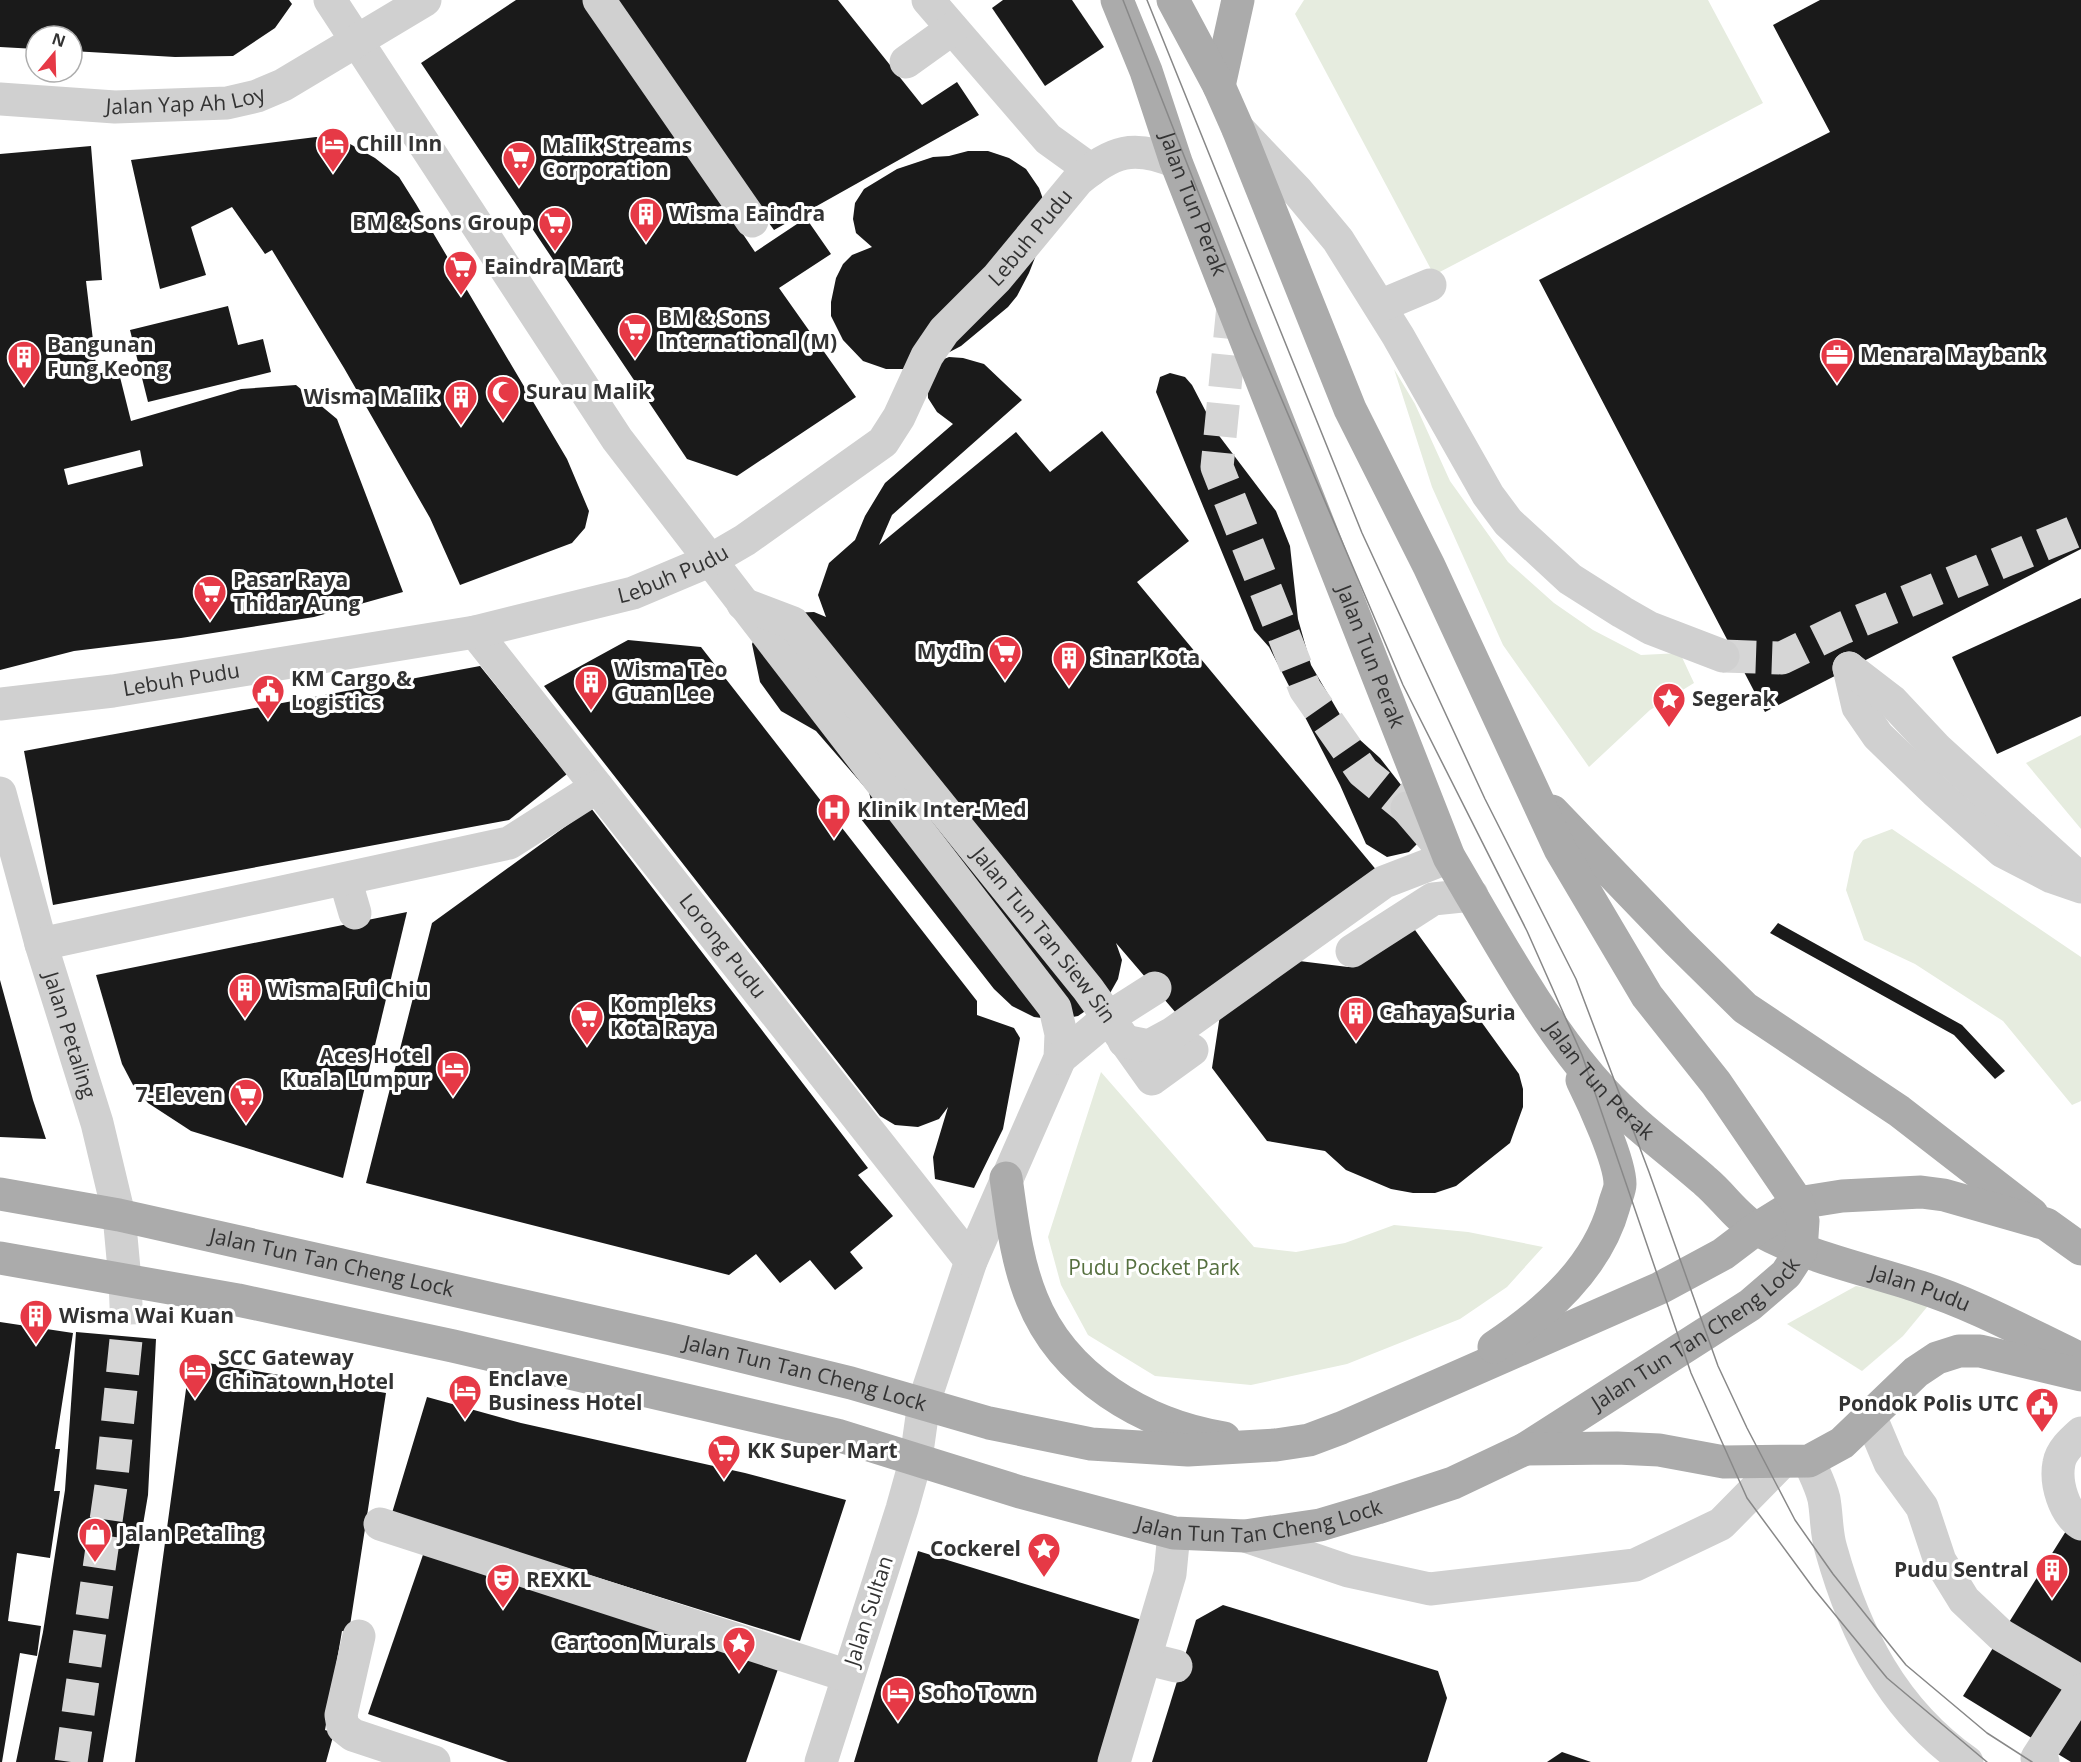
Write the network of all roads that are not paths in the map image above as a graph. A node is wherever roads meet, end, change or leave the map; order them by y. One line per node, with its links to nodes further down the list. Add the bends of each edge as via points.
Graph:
1 (330, 0): 9 (street, Jalan Tun Tan Siew Sin)
2 (425, 0): 9 (street, Jalan Yap Ah Loy)
3 (599, 0): 16 (street)
4 (928, 0): 8 (street)
5 (1117, 0): 14 (main road, Jalan Tun Perak)
6 (1173, 0): 11 (main road)
7 (1239, 0): 11 (main road)
8 (952, 30): 10 (street); 15 (street, via 1048,139)
9 (356, 42): 12 (street, Jalan Yap Ah Loy, via 284,85 227,103 115,107); 19 (street, Jalan Tun Tan Siew Sin, via 617,439)
10 (906, 62)
11 (1219, 86): 13 (main road)
12 (0, 99)
13 (1238, 129): 18 (street, via 1338,240); 25 (main road, via 1350,409 1429,566)
14 (1176, 162): 15 (street, Lebuh Pudu, via 1146,151 1129,151); 28 (main road, Jalan Tun Perak)
15 (1091, 170): 19 (street, Lebuh Pudu, via 1078,180 997,278 944,331 883,442)
16 (752, 221)
17 (1430, 285): 18 (street)
18 (1380, 306): 22 (street, via 1488,495 1508,522 1570,579 1622,612 1650,628)
19 (709, 561): 20 (street, Jalan Tun Tan Siew Sin); 21 (street, Lebuh Pudu, via 633,593)
20 (741, 603): 37 (street, Jalan Tun Tan Siew Sin, via 793,623); 40 (street, Jalan Tun Tan Siew Sin, via 1055,1008 1061,1034)
21 (475, 632): 23 (street, Lebuh Pudu, via 113,691); 24 (street, Lorong Pudu)
22 (1722, 656)
23 (0, 704)
24 (597, 787): 29 (street, via 509,843); 50 (street, Lorong Pudu, via 620,824)
25 (1534, 792): 43 (main road, via 1560,849 1647,996 1723,1092); 45 (main road, via 1745,1008 1899,1111)
26 (0, 793): 34 (street, Jalan Petaling)
27 (1407, 808): 28 (street)
28 (1449, 857): 32 (main road, Jalan Tun Perak); 37 (street, via 1384,882 1149,1047)
29 (345, 879): 33 (street); 34 (street)
30 (2081, 879): 31 (street, via 1937,749 1892,701 1849,668 1858,707 1878,736 1935,791 2002,851)
31 (2081, 887)
32 (1472, 895): 35 (street, via 1433,900); 38 (main road, Jalan Tun Perak)
33 (355, 913)
34 (41, 944): 44 (street, Jalan Petaling, via 97,1123)
35 (1352, 951)
36 (1155, 988): 37 (street)
37 (1116, 1030): 39 (street, via 1152,1079); 40 (street, Jalan Tun Tan Siew Sin)
38 (1564, 1043): 46 (main road, Jalan Tun Perak, via 1610,1098); 54 (main road, via 1594,1105 1620,1184 1609,1222 1585,1266 1552,1303 1522,1328)
39 (1192, 1050)
40 (1060, 1058): 41 (street, Jalan Tun Tan Siew Sin)
41 (1006, 1178): 50 (street, Jalan Tun Tan Siew Sin); 58 (main road, via 1016,1246 1032,1301 1066,1355 1112,1396 1167,1423 1220,1437)
42 (0, 1194): 44 (main road, Jalan Tun Tan Cheng Lock)
43 (1798, 1203): 45 (main road, via 1842,1196 1921,1192); 46 (main road, Jalan Tun Tan Cheng Lock); 48 (main road, Jalan Tun Tan Cheng Lock, via 1803,1221)
44 (119, 1215): 51 (street, Jalan Petaling); 55 (main road, Jalan Tun Tan Cheng Lock, via 671,1339)
45 (2046, 1224): 47 (main road)
46 (1756, 1229): 48 (main road, Jalan Pudu); 54 (main road, Jalan Tun Tan Cheng Lock, via 1723,1254 1660,1288)
47 (2081, 1249)
48 (1801, 1251): 52 (main road, Jalan Pudu, via 1922,1287); 59 (main road, Jalan Tun Tan Cheng Lock, via 1786,1274 1750,1305)
49 (0, 1258): 51 (main road, Jalan Tun Tan Cheng Lock)
50 (971, 1262): 55 (street, Jalan Tun Tan Siew Sin)
51 (125, 1281): 60 (main road, Jalan Tun Tan Cheng Lock, via 238,1300 453,1346 837,1435)
52 (2081, 1359)
53 (2081, 1375): 56 (main road, via 2016,1358 1959,1351 1936,1358 1916,1372)
54 (1432, 1388): 58 (main road, Jalan Tun Tan Cheng Lock, via 1309,1440)
55 (924, 1402): 58 (main road, Jalan Tun Tan Cheng Lock, via 989,1423 1091,1444 1188,1450); 60 (street, Jalan Sultan)
56 (1871, 1418): 61 (main road, via 1842,1443); 68 (street, via 1890,1463 1922,1507 1940,1561 1964,1600 2001,1635)
57 (2081, 1432): 62 (street, via 2068,1445 2059,1463 2067,1509)
58 (1276, 1445)
59 (1525, 1449): 61 (main road, via 1659,1450 1724,1462); 65 (main road, Jalan Tun Tan Cheng Lock, via 1453,1483 1377,1508 1320,1525)
60 (916, 1459): 64 (main road, Jalan Tun Tan Cheng Lock, via 1020,1492); 67 (street, Jalan Sultan)
61 (1795, 1462): 65 (street, via 1721,1524 1635,1565 1430,1589 1348,1571); 74 (street, via 1824,1497 1833,1558 1851,1612 1888,1682 1910,1712)
62 (2077, 1521)
63 (380, 1524): 67 (street)
64 (1174, 1533): 65 (main road, Jalan Tun Tan Cheng Lock); 73 (street, via 1170,1574)
65 (1245, 1536)
66 (359, 1636): 71 (street, via 341,1714 343,1727 353,1735)
67 (848, 1676): 72 (street, Jalan Sultan)
68 (2081, 1682)
69 (2081, 1690): 70 (street)
70 (2040, 1760)
71 (434, 1762)
72 (821, 1762)
73 (1114, 1762)
74 (1966, 1762)

